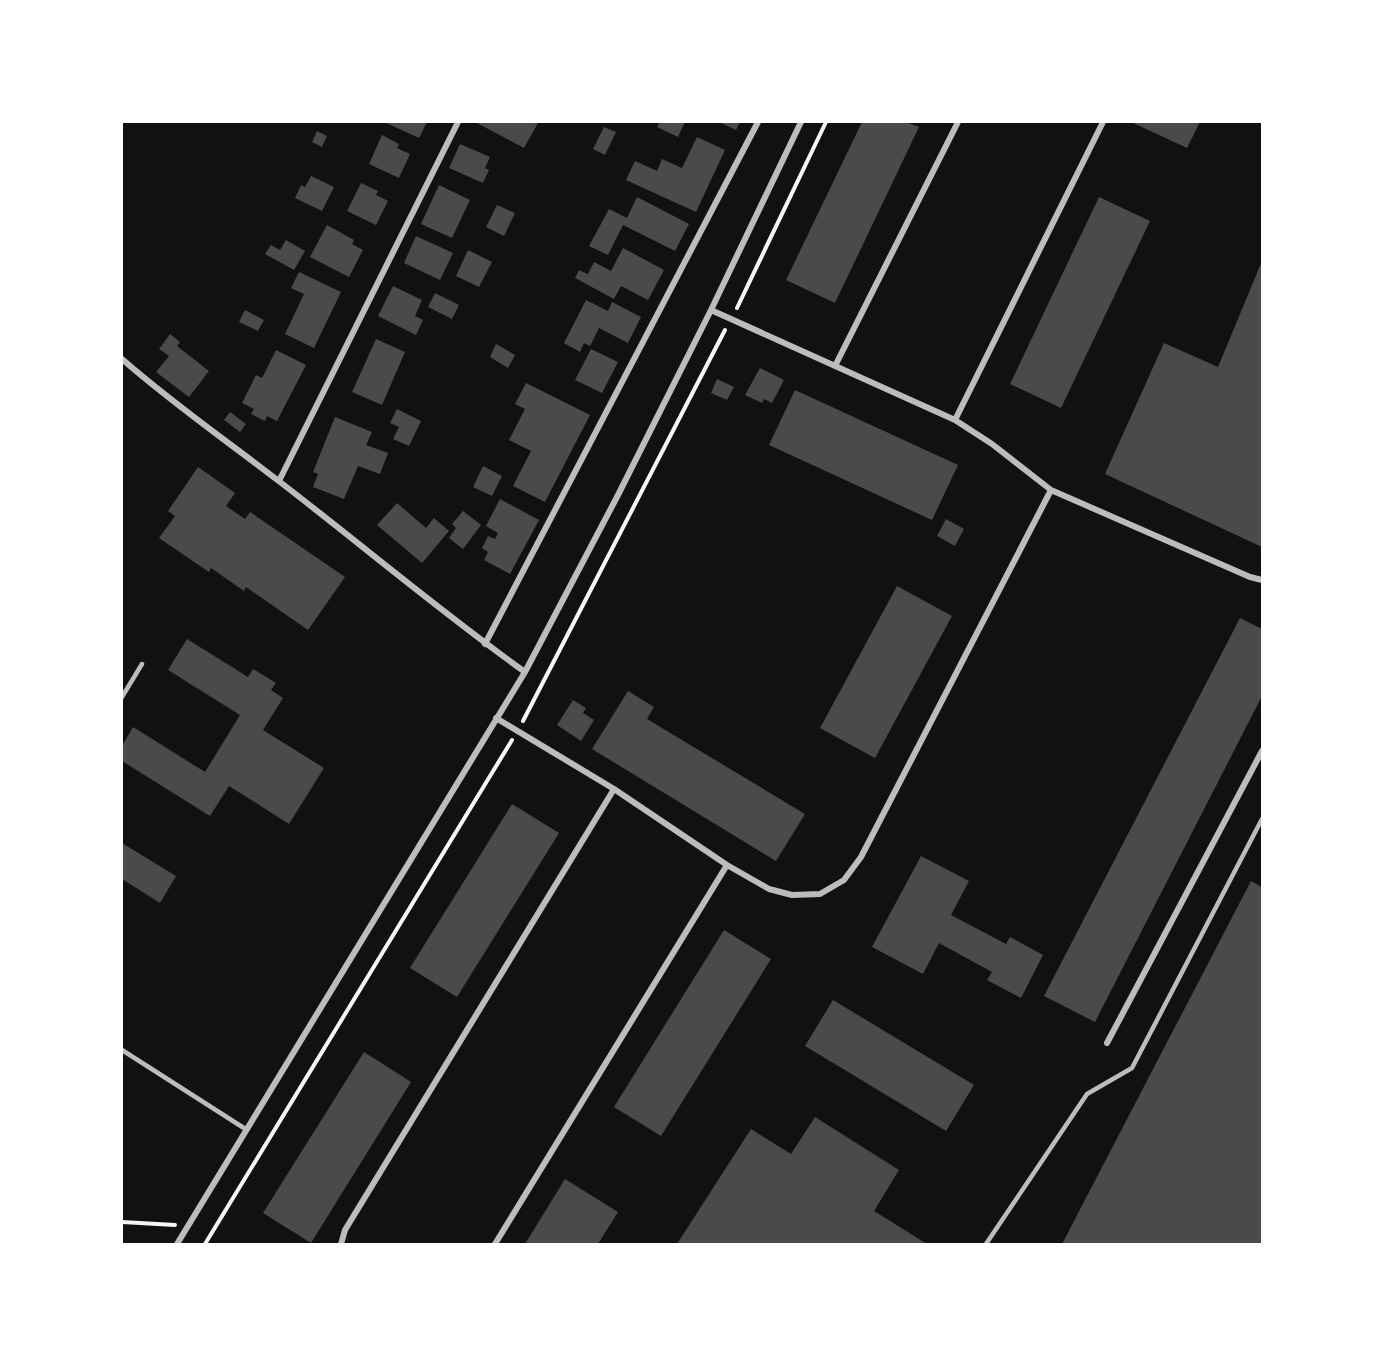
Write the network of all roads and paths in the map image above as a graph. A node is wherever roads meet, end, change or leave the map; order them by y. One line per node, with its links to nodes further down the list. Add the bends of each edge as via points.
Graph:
1 (458, 122): 10 (street)
2 (758, 122): 13 (street)
3 (801, 122): 6 (street)
4 (958, 122): 8 (street)
5 (1103, 122): 9 (street)
6 (711, 310): 8 (street); 15 (street)
7 (122, 359): 10 (street)
8 (835, 366): 9 (street)
9 (955, 420): 11 (street)
10 (279, 481): 13 (street)
11 (1051, 490): 12 (street); 21 (street, via 861,857 844,880 820,894 792,895 769,888)
12 (1263, 580)
13 (486, 644): 15 (street)
14 (142, 664): 16 (lane)
15 (525, 672): 17 (street)
16 (122, 697)
17 (496, 718): 19 (street); 24 (street)
18 (1263, 750): 22 (street)
19 (614, 789): 21 (street); 28 (street, via 345,1230)
20 (1263, 819): 30 (lane, via 1132,1068 1087,1094)
21 (727, 865): 29 (street)
22 (1107, 1043)
23 (122, 1050): 24 (lane)
24 (247, 1130): 26 (street)
25 (122, 1222): 26 (path)
26 (188, 1226): 27 (street)
27 (177, 1245)
28 (341, 1245)
29 (495, 1245)
30 (986, 1245)

